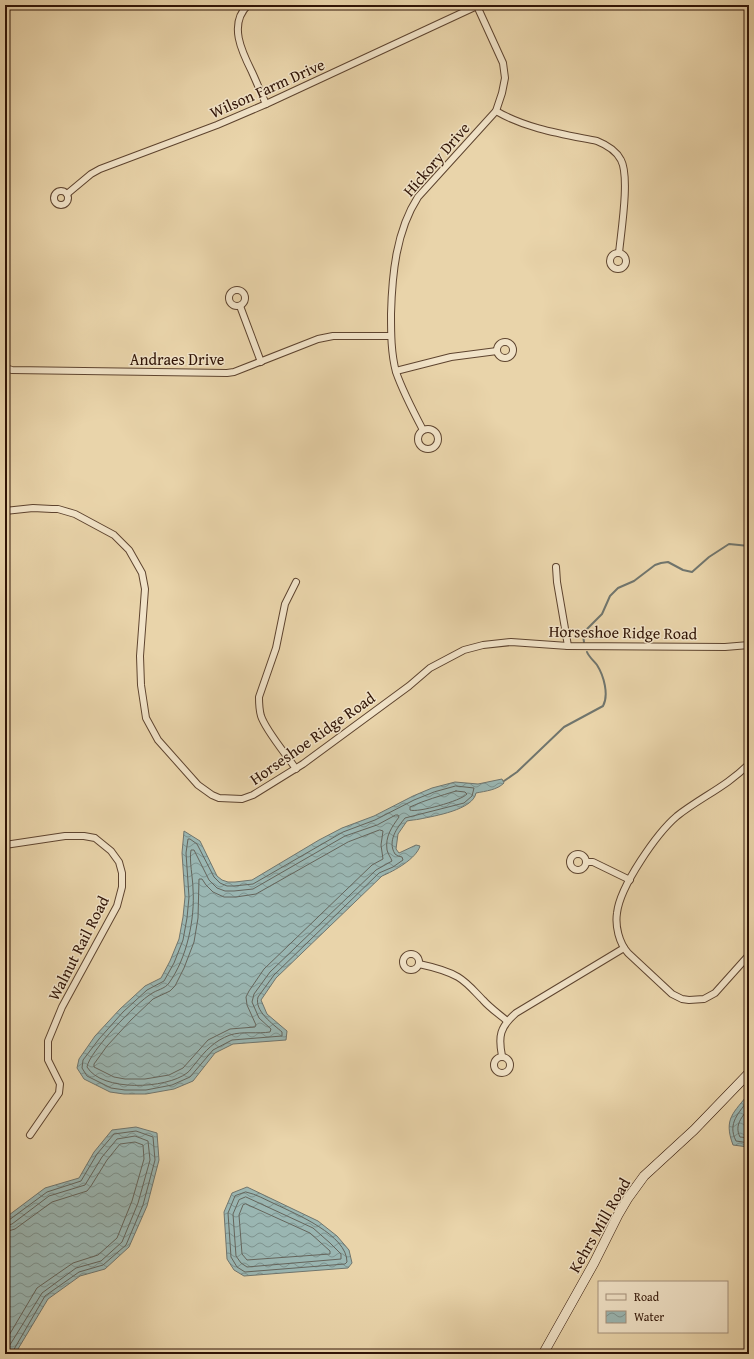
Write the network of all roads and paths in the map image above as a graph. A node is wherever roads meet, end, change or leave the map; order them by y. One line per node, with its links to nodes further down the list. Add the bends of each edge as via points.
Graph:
1 (248, 5): 5 (street, via 239,23 240,46)
2 (478, 5): 5 (street, Wilson Farm Drive); 6 (street, Hickory Drive, via 503,63 504,86)
3 (618, 5): 4 (street)
4 (627, 5)
5 (266, 104): 7 (street, Wilson Farm Drive, via 100,169)
6 (496, 111): 8 (street, via 534,128 597,141 616,153 621,160 625,178); 10 (street, Hickory Drive, via 411,207 396,256 392,286)
7 (68, 194)
8 (619, 253)
9 (240, 306): 12 (street)
10 (391, 336): 12 (street, Andraes Drive, via 333,336 318,339); 14 (street, Hickory Drive)
11 (498, 351): 14 (street, via 451,357)
12 (261, 362): 13 (street, Andraes Drive, via 227,373)
13 (5, 368)
14 (396, 371): 15 (street, Hickory Drive)
15 (423, 430)
16 (5, 511): 22 (street, Horseshoe Ridge Road, via 32,508 69,512 114,535 129,550 142,573 145,589 140,656 146,718 158,740 198,785 219,798 242,799)
17 (556, 567): 20 (street)
18 (296, 582): 22 (street, via 285,604 276,648 259,697 259,705 266,725)
19 (749, 645): 20 (street, Horseshoe Ridge Road)
20 (568, 646): 22 (street, Horseshoe Ridge Road, via 511,642 464,650 430,668)
21 (749, 764): 25 (street, via 728,783 670,822 652,843)
22 (296, 769)
23 (5, 845): 32 (street, Walnut Rail Road, via 65,836 95,838 111,851 119,862 122,873 122,887 117,906 53,1026 48,1041 48,1060 60,1084 59,1092)
24 (586, 862): 25 (street, via 594,862)
25 (630, 880): 26 (street, via 617,912 617,925)
26 (624, 948): 27 (street, via 672,994 690,1000 704,999 715,993); 29 (street, via 516,1013)
27 (749, 955)
28 (419, 964): 29 (street, via 458,977)
29 (507, 1021): 30 (street, via 500,1036)
30 (502, 1056)
31 (749, 1073): 33 (main road, Kehrs Mill Road, via 694,1130 644,1176 618,1215)
32 (30, 1135)
33 (543, 1354)

